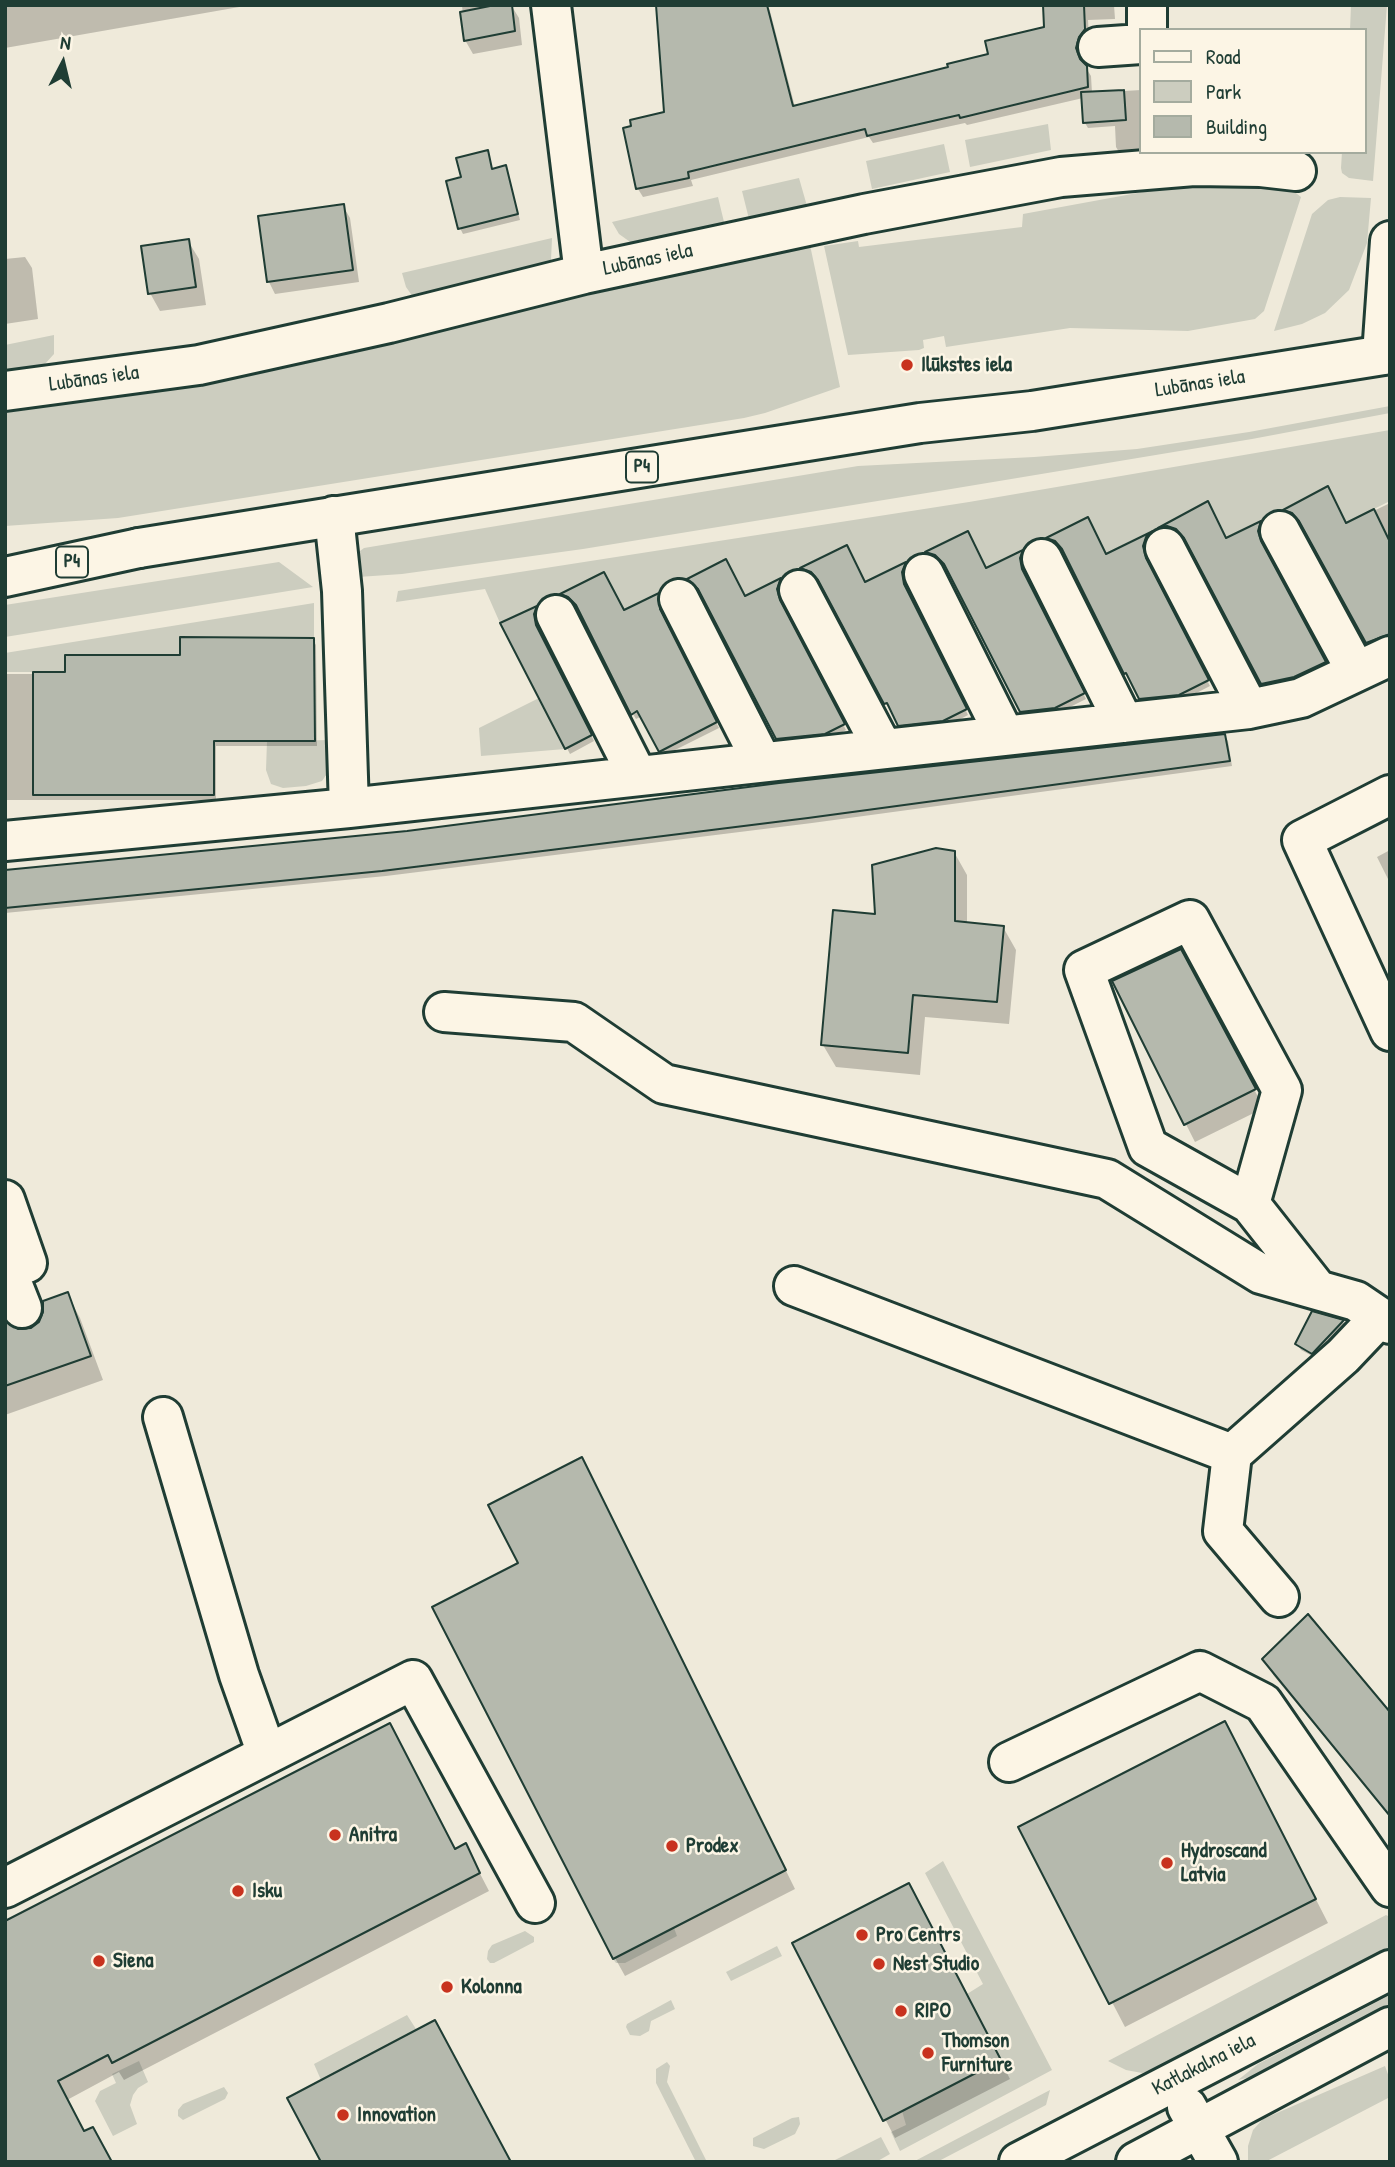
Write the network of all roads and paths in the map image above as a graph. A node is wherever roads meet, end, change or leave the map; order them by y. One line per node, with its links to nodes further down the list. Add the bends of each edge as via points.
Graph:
1 (551, 5): 9 (main road)
2 (1147, 5): 3 (main road)
3 (1147, 28)
4 (1140, 44): 5 (main road)
5 (1098, 47)
6 (1172, 160): 7 (main road, Lubānas iela); 9 (main road, Lubānas iela, via 964,194)
7 (1296, 171)
8 (1390, 240): 10 (main road)
9 (583, 274): 11 (main road, Lubānas iela, via 199,365)
10 (1386, 354): 12 (main road, Lubānas iela / P4)
11 (5, 391)
12 (334, 516): 15 (main road, Lubānas iela / P4); 31 (main road, via 342,591)
13 (1280, 531): 23 (main road)
14 (5, 548): 15 (main road, Lubānas iela / P4)
15 (139, 548): 19 (main road, Lubānas iela / P4)
16 (1165, 548): 24 (main road)
17 (1042, 559): 25 (main road)
18 (924, 574): 26 (main road)
19 (5, 577)
20 (799, 590): 27 (main road)
21 (679, 599): 28 (main road)
22 (556, 615): 29 (main road)
23 (1373, 664): 24 (main road, via 1301,698)
24 (1249, 709): 25 (main road)
25 (1124, 723): 26 (main road)
26 (1005, 736): 27 (main road)
27 (883, 749): 28 (main road)
28 (762, 762): 29 (main road)
29 (637, 775): 31 (main road)
30 (1390, 795): 34 (main road, via 1302,840)
31 (349, 808): 32 (main road)
32 (5, 841)
33 (444, 1012): 38 (main road, via 574,1022 664,1084 1107,1179 1261,1274)
34 (1390, 1031)
35 (5, 1200): 39 (main road)
36 (1250, 1204): 36 (main road, via 1282,1090 1190,920 1084,970 1148,1147); 38 (main road)
37 (794, 1286): 42 (main road)
38 (1317, 1289): 40 (main road, via 1356,1301)
39 (22, 1308)
40 (1385, 1320): 42 (main road)
41 (163, 1418): 44 (main road)
42 (1232, 1454): 43 (main road, via 1223,1531)
43 (1279, 1597)
44 (267, 1754): 47 (main road); 48 (main road, via 413,1679)
45 (1009, 1762): 46 (main road, via 1199,1671 1263,1703)
46 (1390, 1887)
47 (5, 1888)
48 (534, 1903)
49 (1390, 1970): 51 (main road, Katlakalna iela)
50 (1390, 2027): 52 (main road)
51 (1172, 2081): 52 (main road); 53 (main road, Katlakalna iela)
52 (1199, 2129): 54 (main road); 55 (main road)
53 (1019, 2162)
54 (1136, 2162)
55 (1218, 2162)

